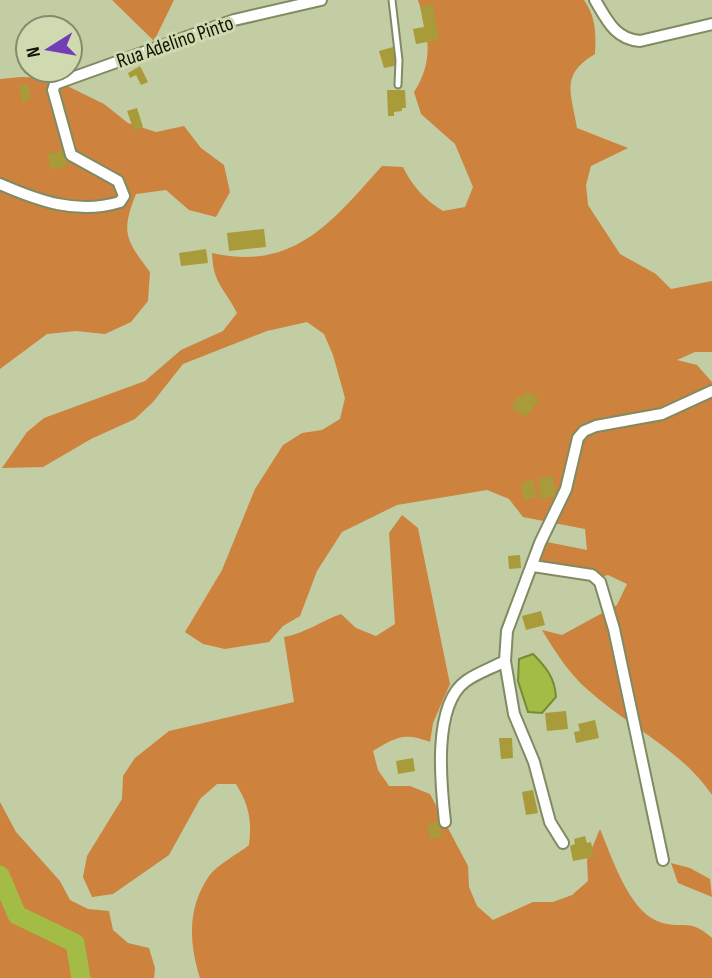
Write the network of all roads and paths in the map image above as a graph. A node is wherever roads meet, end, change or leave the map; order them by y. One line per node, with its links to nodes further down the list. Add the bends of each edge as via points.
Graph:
1 (321, 0): 6 (street, Rua Adelino Pinto, via 234,20 55,84 71,155 118,181 124,196 120,202 50,204)
2 (392, 0): 5 (lane)
3 (595, 0): 4 (street, via 610,24 629,40)
4 (712, 24)
5 (398, 85)
6 (0, 184)
7 (712, 391): 8 (street, via 662,414 584,430 566,489)
8 (533, 566): 9 (street, via 507,631); 12 (street, via 592,575 600,582)
9 (505, 661): 10 (street, via 464,682 451,699 445,718 441,780); 11 (street, via 514,714 534,762 546,810)
10 (445, 822)
11 (563, 843)
12 (663, 860)

